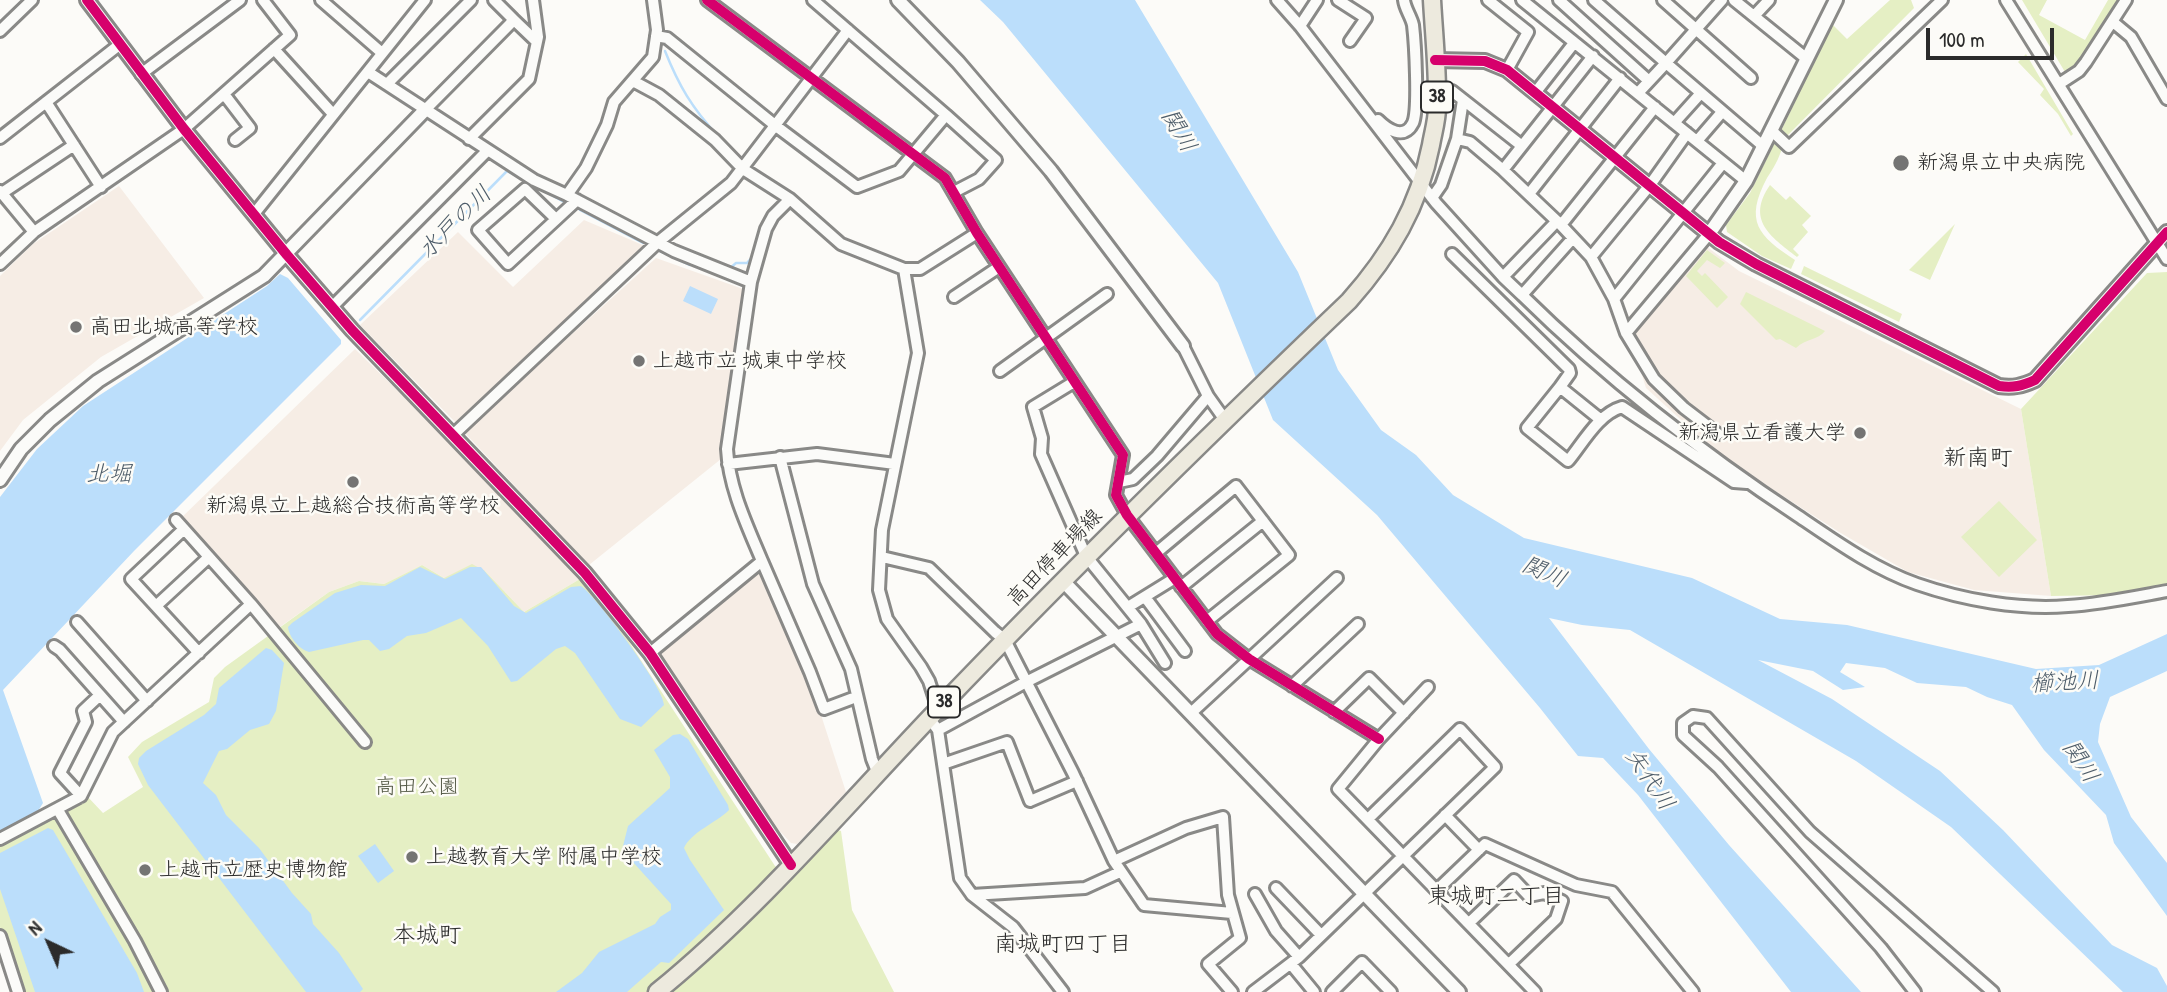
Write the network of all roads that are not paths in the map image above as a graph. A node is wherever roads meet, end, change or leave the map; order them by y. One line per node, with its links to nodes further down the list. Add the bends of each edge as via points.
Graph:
1 (32, 0): 37 (street)
2 (87, 0): 42 (street)
3 (240, 0): 51 (street)
4 (263, 0): 43 (street, via 290,35)
5 (321, 0): 44 (street)
6 (425, 0): 44 (street)
7 (471, 0): 58 (street)
8 (494, 0): 32 (street)
9 (533, 0): 40 (street)
10 (653, 0): 38 (street)
11 (707, 0): 52 (street)
12 (813, 0): 36 (street)
13 (898, 0): 131 (street, via 1051,171)
14 (1278, 0): 34 (street)
15 (1317, 0): 34 (street)
16 (1338, 0): 39 (street, via 1366,18)
17 (1404, 0): 72 (street, via 1413,27 1416,67 1413,122 1399,133)
18 (1432, 0): 47 (main road, 高田停車場線 / 38)
19 (1488, 0): 49 (street, via 1528,33)
20 (1522, 0): 41 (street)
21 (1559, 0): 57 (street)
22 (1594, 0): 48 (street)
23 (1663, 0): 35 (street)
24 (1721, 0): 35 (street)
25 (1734, 0): 31 (street)
26 (1769, 0): 31 (street)
27 (1836, 0): 46 (street)
28 (1942, 0): 79 (street, via 1789,147)
29 (2006, 0): 59 (street)
30 (2126, 0): 33 (street)
31 (1754, 16): 46 (street)
32 (513, 19): 40 (street); 70 (street)
33 (2113, 22): 56 (street, via 2131,37); 59 (street, via 2079,71)
34 (1300, 26): 72 (street)
35 (1696, 29): 48 (street); 54 (street)
36 (848, 30): 52 (street); 74 (street)
37 (0, 31)
38 (656, 36): 55 (street, via 650,62); 76 (street, via 667,38)
39 (1350, 41)
40 (537, 42): 82 (street, via 529,79)
41 (1574, 43): 45 (street); 61 (street)
42 (119, 45): 51 (street); 67 (street)
43 (274, 49): 64 (street); 73 (street)
44 (382, 53): 50 (street)
45 (1593, 56): 53 (street); 69 (street)
46 (1807, 59): 79 (street)
47 (1435, 60): 49 (street, via 1485,61); 98 (main road, 高田停車場線 / 38, via 1438,111)
48 (1666, 64): 57 (street); 63 (street)
49 (1507, 70): 61 (street)
50 (368, 72): 58 (street); 73 (street)
51 (141, 74): 77 (street)
52 (812, 78): 76 (street); 90 (street)
53 (1620, 78): 62 (street); 78 (street)
54 (1751, 78)
55 (633, 80): 93 (street, via 705,132); 102 (street, via 614,102)
56 (2162, 80): 65 (street)
57 (1649, 81): 62 (street)
58 (387, 84): 70 (street)
59 (2059, 84): 114 (street)
60 (1452, 91): 66 (street)
61 (1535, 93): 69 (street)
62 (1637, 93): 68 (street)
63 (1701, 93): 71 (street); 75 (street)
64 (224, 94): 77 (street); 84 (street, via 250,128)
65 (2167, 99)
66 (1463, 100): 83 (street); 87 (street)
67 (46, 102): 81 (street); 86 (street)
68 (1655, 107): 75 (street); 91 (street)
69 (1553, 108): 78 (street); 87 (street)
70 (425, 110): 82 (street); 116 (street)
71 (1722, 112): 85 (street); 88 (street)
72 (1365, 113): 98 (street)
73 (333, 114): 105 (street)
74 (946, 115): 90 (street); 100 (street, via 996,160 979,179)
75 (1674, 123): 80 (street)
76 (775, 126): 90 (street, via 857,187 899,171); 93 (street)
77 (184, 129): 97 (street); 105 (street)
78 (1580, 129): 91 (street); 101 (street)
79 (1771, 130): 88 (street)
80 (1687, 133): 85 (street); 96 (street)
81 (0, 138)
82 (469, 139): 89 (street)
83 (1457, 139): 94 (street, via 1470,142); 98 (street, via 1441,185)
84 (235, 140)
85 (1697, 141): 92 (street)
86 (74, 145): 97 (street); 99 (street)
87 (1522, 146): 94 (street)
88 (1763, 146): 95 (street)
89 (487, 151): 102 (street); 128 (street)
90 (914, 156): 100 (street, via 944,178)
91 (1615, 157): 96 (street); 107 (street)
92 (1723, 163): 95 (street); 104 (street)
93 (743, 169): 103 (street); 113 (street)
94 (1503, 170): 101 (street)
95 (1746, 181): 111 (street)
96 (1650, 185): 104 (street); 117 (street)
97 (101, 187): 108 (street)
98 (1424, 191): 122 (street); 136 (main road, 高田停車場線 / 38, via 1394,244 1362,286)
99 (1, 192): 108 (street)
100 (954, 192): 110 (street)
101 (1529, 194): 107 (street)
102 (572, 197): 106 (street); 113 (street)
103 (790, 199): 121 (street, via 841,244); 123 (street, via 772,216)
104 (1684, 213): 111 (street); 127 (street)
105 (254, 214): 116 (street)
106 (556, 219): 106 (street, via 525,189 478,230 508,264)
107 (1559, 223): 112 (street); 122 (street)
108 (34, 232): 119 (street)
109 (2167, 232): 114 (street)
110 (977, 233): 120 (street); 121 (street, via 920,269)
111 (1709, 234): 114 (street, via 1756,264 1999,386 2012,388 2035,380); 129 (street)
112 (1573, 238): 117 (street); 125 (street)
113 (657, 243): 123 (street); 138 (street)
114 (2157, 243): 118 (street)
115 (1452, 254): 134 (street, via 1569,369)
116 (287, 255): 128 (street); 143 (street, via 264,276 98,381 21,449)
117 (1591, 257): 127 (street)
118 (2167, 258)
119 (0, 264)
120 (999, 267): 126 (street); 130 (street)
121 (904, 270): 142 (street, via 918,353)
122 (1503, 277): 125 (street)
123 (751, 282): 141 (street)
124 (1107, 294): 130 (street)
125 (1522, 295): 145 (street, via 1598,364)
126 (954, 297)
127 (1614, 299): 129 (street)
128 (332, 307): 138 (street)
129 (1626, 332): 139 (street, via 1654,379)
130 (1045, 338): 132 (street); 133 (street)
131 (1183, 346): 135 (street)
132 (1000, 372)
133 (1074, 382): 144 (street, via 1123,456); 149 (street, via 1032,407 1042,438 1041,454)
134 (1560, 387): 137 (street); 137 (street, via 1527,428 1568,461)
135 (1208, 396): 136 (street); 144 (street, via 1157,456 1133,479)
136 (1229, 416): 146 (main road, 高田停車場線 / 38)
137 (1601, 419): 145 (street, via 1622,407 1734,482)
138 (453, 435): 170 (street, via 585,573)
139 (1718, 435)
140 (780, 457): 141 (street); 142 (street, via 817,454); 177 (street, via 813,584 851,669)
141 (727, 464): 152 (street)
142 (895, 464): 151 (street, via 882,530)
143 (0, 480)
144 (1119, 482): 146 (street, via 1116,495)
145 (1747, 483): 156 (street, via 1891,573 1948,593 2066,607)
146 (1127, 515): 148 (street); 149 (main road, 高田停車場線 / 38)
147 (1263, 522): 148 (street, via 1236,486); 155 (street); 161 (street, via 1289,555)
148 (1156, 553): 155 (street)
149 (1086, 556): 154 (main road, 高田停車場線 / 38); 160 (street)
150 (209, 557): 158 (street); 159 (street); 159 (street, via 180,525 131,579)
151 (882, 557): 166 (street, via 929,568); 182 (street, via 879,590 884,613 929,681)
152 (762, 561): 170 (street); 177 (street, via 824,709)
153 (1337, 578): 171 (street)
154 (1063, 581): 165 (street); 166 (main road, 高田停車場線 / 38)
155 (1178, 582): 157 (street); 161 (street)
156 (2167, 591)
157 (1144, 597): 160 (street); 168 (street)
158 (251, 604): 169 (street); 185 (street)
159 (156, 606): 169 (street)
160 (1128, 607): 163 (street)
161 (1207, 621): 171 (street)
162 (77, 622): 178 (street)
163 (1141, 624): 165 (street); 172 (street)
164 (1358, 624): 174 (street)
165 (1117, 636): 173 (street); 180 (street)
166 (1005, 640): 173 (street); 182 (main road, 高田停車場線 / 38)
167 (54, 646): 176 (street)
168 (1185, 651)
169 (199, 653): 178 (street)
170 (650, 653): 197 (street)
171 (1249, 659): 174 (street); 180 (street)
172 (1165, 663)
173 (1026, 682): 182 (street); 188 (street)
174 (1292, 686): 179 (street)
175 (1428, 687): 181 (street)
176 (100, 695): 183 (street); 189 (street, via 83,711 86,722 60,772)
177 (856, 697): 187 (street)
178 (147, 701): 183 (street)
179 (1334, 712): 181 (street, via 1369,678); 184 (street)
180 (1191, 713): 201 (street)
181 (1404, 713): 184 (street)
182 (935, 719): 186 (street); 187 (main road, 高田停車場線 / 38)
183 (124, 722): 189 (street, via 111,735)
184 (1379, 739): 192 (street, via 1338,789)
185 (365, 742)
186 (943, 764): 188 (street, via 1007,742 1030,801); 203 (street, via 960,878)
187 (878, 774): 197 (main road, 高田停車場線 / 38)
188 (1077, 781): 196 (street)
189 (81, 796): 190 (street)
190 (58, 810): 193 (street); 212 (street)
191 (1445, 815): 192 (street, via 1494,767 1460,729); 194 (street); 195 (street)
192 (1368, 819): 195 (street)
193 (0, 839)
194 (1479, 850): 200 (street); 222 (street, via 1485,844 1576,885 1612,892)
195 (1404, 856): 200 (street); 201 (street)
196 (1114, 861): 198 (street); 204 (street, via 1186,828 1223,817)
197 (791, 865): 213 (main road, 高田停車場線 / 38, via 736,923)
198 (1120, 872): 203 (street, via 1085,888); 204 (street, via 1144,905)
199 (1276, 888): 206 (street)
200 (1437, 890): 205 (street)
201 (1365, 892): 206 (street); 220 (street)
202 (1255, 894): 209 (street)
203 (972, 895): 214 (street, via 1013,927)
204 (1232, 913): 215 (street, via 1240,938 1208,964)
205 (1469, 923): 210 (street); 210 (street, via 1514,880 1529,896 1544,893 1562,901 1556,919)
206 (1321, 935): 209 (street)
207 (0, 936): 208 (street)
208 (3, 955): 211 (street)
209 (1295, 960): 216 (street); 217 (street)
210 (1508, 964): 221 (street)
211 (18, 992)
212 (161, 992)
213 (657, 992)
214 (1063, 992)
215 (1232, 992)
216 (1253, 992)
217 (1314, 992)
218 (1332, 992): 219 (street, via 1362,962)
219 (1391, 992)
220 (1459, 992)
221 (1535, 992)
222 (1693, 992)
223 (1915, 992): 224 (street, via 1727,777 1683,736 1683,723 1693,716 1707,718 1810,832)
224 (1993, 992)

